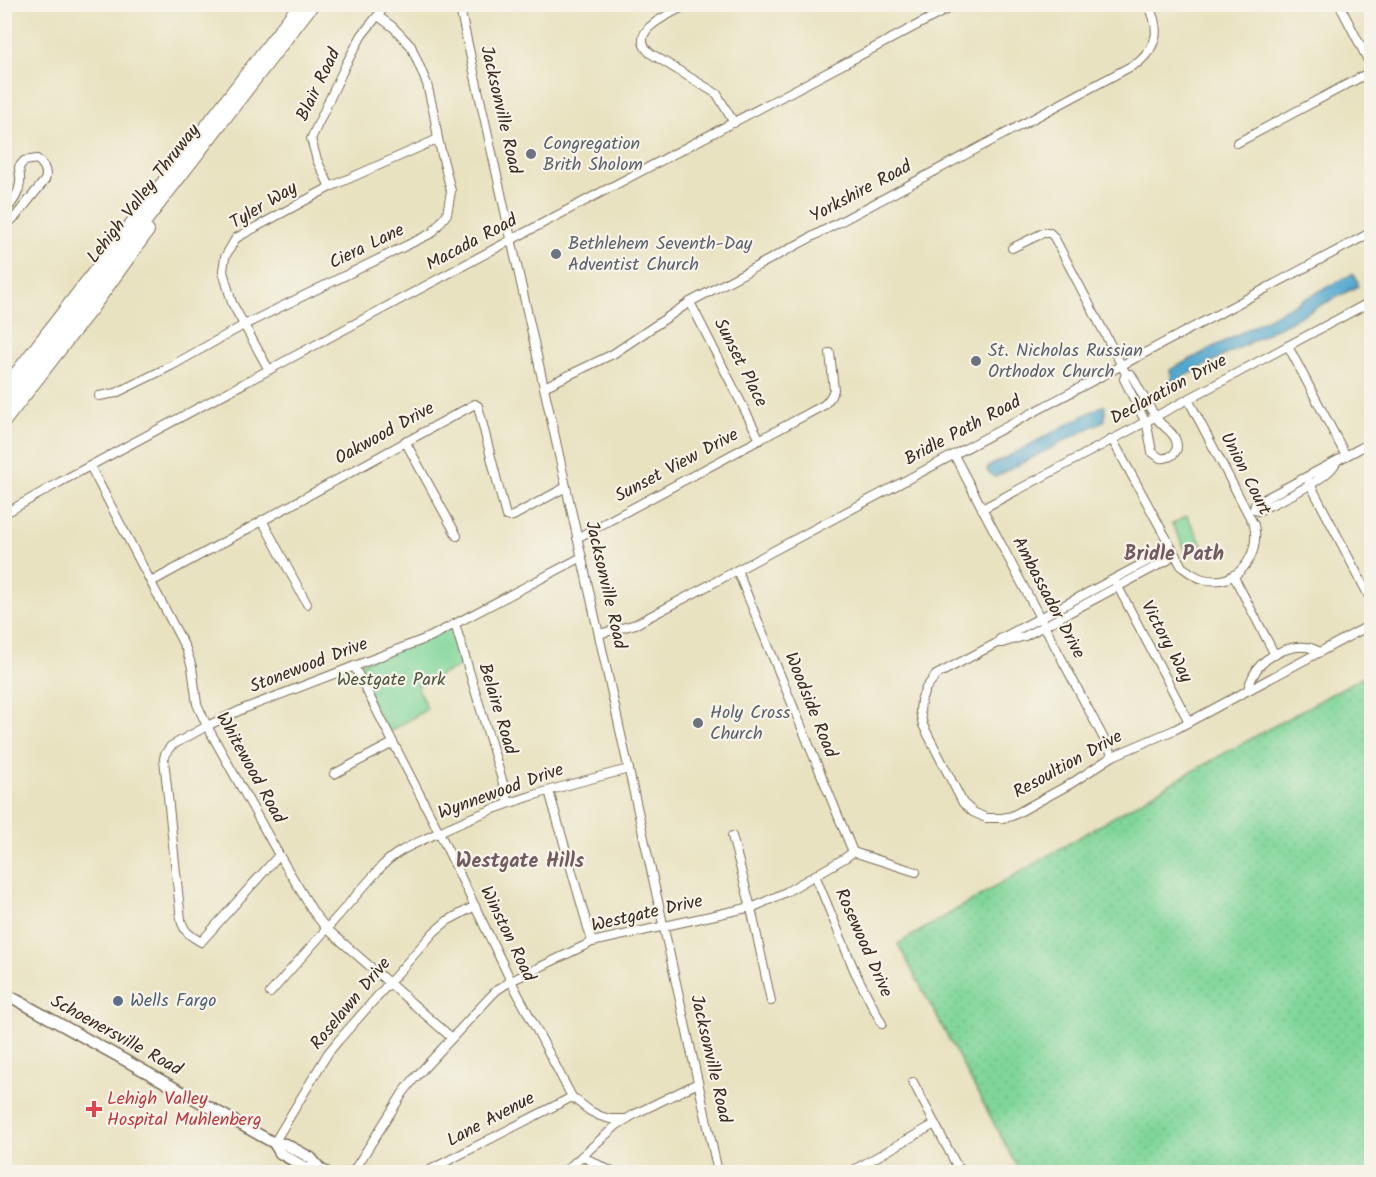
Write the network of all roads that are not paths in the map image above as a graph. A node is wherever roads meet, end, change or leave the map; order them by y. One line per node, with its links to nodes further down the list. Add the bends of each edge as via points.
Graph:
1 (300, 4): 29 (highway, Lehigh Valley Thruway)
2 (313, 4): 11 (highway, Lehigh Valley Thruway)
3 (387, 4): 9 (street, Blair Road)
4 (459, 4): 19 (street, Jacksonville Road)
5 (688, 4): 12 (street, via 647,28 645,47 717,94)
6 (957, 4): 12 (street, Macada Road)
7 (1148, 4): 21 (street, Yorkshire Road, via 1156,21 1156,33 1150,51 1139,62)
8 (1339, 4): 10 (street)
9 (378, 16): 13 (street, Ciera Lane, via 411,46 427,84); 15 (street, Blair Road, via 346,64 311,139)
10 (1371, 70): 14 (street)
11 (251, 85): 32 (highway, Lehigh Valley Thruway); 34 (highway, via 171,201)
12 (734, 123): 19 (street, Macada Road)
13 (438, 138): 15 (street, Tyler Way); 23 (street, Ciera Lane, via 451,191 447,214 432,233)
14 (1238, 143)
15 (330, 187): 23 (street, Tyler Way, via 236,238 225,257 223,271 232,303)
16 (4, 212): 17 (street, via 17,194 19,167 24,161 37,159 45,167 45,180)
17 (4, 227)
18 (1371, 232): 26 (street, Bridle Path Road)
19 (511, 240): 27 (street, Macada Road); 28 (street, Jacksonville Road)
20 (1012, 248): 26 (street, via 1043,233 1052,234)
21 (690, 302): 28 (street, Yorkshire Road, via 613,354); 37 (street, Sunset Place)
22 (1371, 302): 24 (street, Declaration Drive)
23 (244, 325): 27 (street, Tyler Way); 30 (street, Ciera Lane, via 116,393)
24 (1288, 346): 31 (street, Declaration Drive); 41 (street)
25 (830, 353): 37 (street, Sunset View Drive, via 834,390 830,398)
26 (1124, 369): 33 (street, via 1131,374); 35 (street, via 1124,379); 40 (street, Bridle Path Road)
27 (269, 370): 42 (street, Macada Road)
28 (544, 387): 44 (street, Jacksonville Road)
29 (4, 389)
30 (99, 396)
31 (1188, 399): 33 (street, Declaration Drive); 46 (street, Union Court)
32 (4, 405)
33 (1155, 416): 35 (street, Declaration Drive); 35 (street, via 1176,441 1176,452 1168,457 1160,458 1152,452)
34 (4, 422)
35 (1145, 422): 36 (street, Declaration Drive)
36 (1113, 439): 45 (street, Declaration Drive); 51 (street)
37 (760, 440): 50 (street, Sunset View Drive)
38 (405, 441): 44 (street, Oakwood Drive, via 475,404 506,516 513,516); 48 (street, Oakwood Drive); 49 (street)
39 (1371, 442): 41 (street)
40 (954, 455): 45 (street, Ambassador Drive); 53 (street, Bridle Path Road)
41 (1346, 456): 43 (street)
42 (90, 466): 47 (street, Macada Road); 55 (street, Whitewood Road)
43 (1308, 480): 46 (street, via 1255,504); 57 (street)
44 (566, 486): 50 (street, Jacksonville Road)
45 (982, 509): 59 (street, Ambassador Drive)
46 (1251, 510): 54 (street, Union Court, via 1254,550 1246,566)
47 (4, 514)
48 (262, 520): 55 (street, Oakwood Drive); 58 (street)
49 (457, 536)
50 (577, 537): 52 (street, Jacksonville Road)
51 (1171, 553): 54 (street, via 1182,567 1203,579); 56 (street, Resoultion Drive, via 1168,560)
52 (582, 557): 60 (street, Stonewood Drive); 62 (street, Jacksonville Road)
53 (737, 570): 62 (street, Bridle Path Road, via 636,624); 77 (street, Woodside Road)
54 (1233, 575): 64 (street)
55 (150, 582): 68 (street, Whitewood Road, via 189,658 197,704)
56 (1116, 582): 59 (street, Resoultion Drive); 67 (street, Victory Way)
57 (1371, 602)
58 (307, 604)
59 (1042, 622): 70 (street, Ambassador Drive); 70 (street, Resoultion Drive, via 1000,639 936,675 926,688 921,700 923,725 965,806 986,818 1012,816)
60 (455, 624): 65 (street, Stonewood Drive); 74 (street, Belaire Road)
61 (1371, 624): 63 (street, Resoultion Drive)
62 (599, 634): 71 (street, Jacksonville Road)
63 (1320, 652): 64 (street, Resoultion Drive, via 1298,647); 66 (street, Resoultion Drive)
64 (1275, 655): 66 (street, Resoultion Drive, via 1254,673)
65 (354, 666): 68 (street, Stonewood Drive); 69 (street, Winston Road)
66 (1248, 689): 67 (street, Resoultion Drive)
67 (1189, 722): 70 (street, Resoultion Drive)
68 (207, 726): 78 (street, Whitewood Road); 78 (street, Stonewood Drive, via 171,746 164,759 184,930 201,942)
69 (393, 743): 72 (street); 75 (street, Winston Road)
70 (1113, 756)
71 (629, 769): 73 (street, Wynnewood Drive); 83 (street, Jacksonville Road)
72 (334, 774)
73 (549, 791): 74 (street, Wynnewood Drive); 85 (street)
74 (509, 803): 75 (street, Wynnewood Drive)
75 (439, 832): 81 (street, Winston Road); 84 (street, Wynnewood Drive, via 387,861)
76 (732, 836): 82 (street)
77 (853, 852): 79 (street); 80 (street, Westgate Drive)
78 (279, 855): 84 (street, Whitewood Road)
79 (915, 872)
80 (815, 875): 82 (street, Westgate Drive); 91 (street, Rosewood Drive, via 855,972)
81 (475, 906): 86 (street, Winston Road); 87 (street, Roselawn Drive, via 439,926)
82 (751, 908): 83 (street, Westgate Drive); 90 (street)
83 (664, 927): 85 (street, Westgate Drive); 94 (street, Jacksonville Road)
84 (326, 928): 87 (street, Whitewood Road); 89 (street, Wynnewood Drive)
85 (592, 942): 86 (street, Westgate Drive)
86 (512, 981): 92 (street, Westgate Drive, via 490,997); 95 (street, Winston Road)
87 (389, 983): 92 (street, Whitewood Road); 98 (street, Roselawn Drive, via 328,1053)
88 (4, 993): 98 (main road, Schoenersville Road)
89 (270, 993)
90 (771, 1001)
91 (882, 1024)
92 (452, 1038): 102 (street, Westgate Drive, via 412,1080)
93 (913, 1082): 97 (street)
94 (698, 1083): 96 (street); 100 (street, Jacksonville Road)
95 (572, 1097): 96 (street, Winston Road, via 600,1116); 103 (street, Lane Avenue)
96 (626, 1119): 99 (street)
97 (935, 1124): 106 (street); 107 (street)
98 (274, 1143): 101 (main road, Schoenersville Road, via 285,1144 311,1158)
99 (582, 1156): 104 (street); 105 (street)
100 (716, 1171)
101 (322, 1172)
102 (353, 1173)
103 (426, 1173)
104 (564, 1173)
105 (612, 1173)
106 (850, 1173)
107 (960, 1173)

